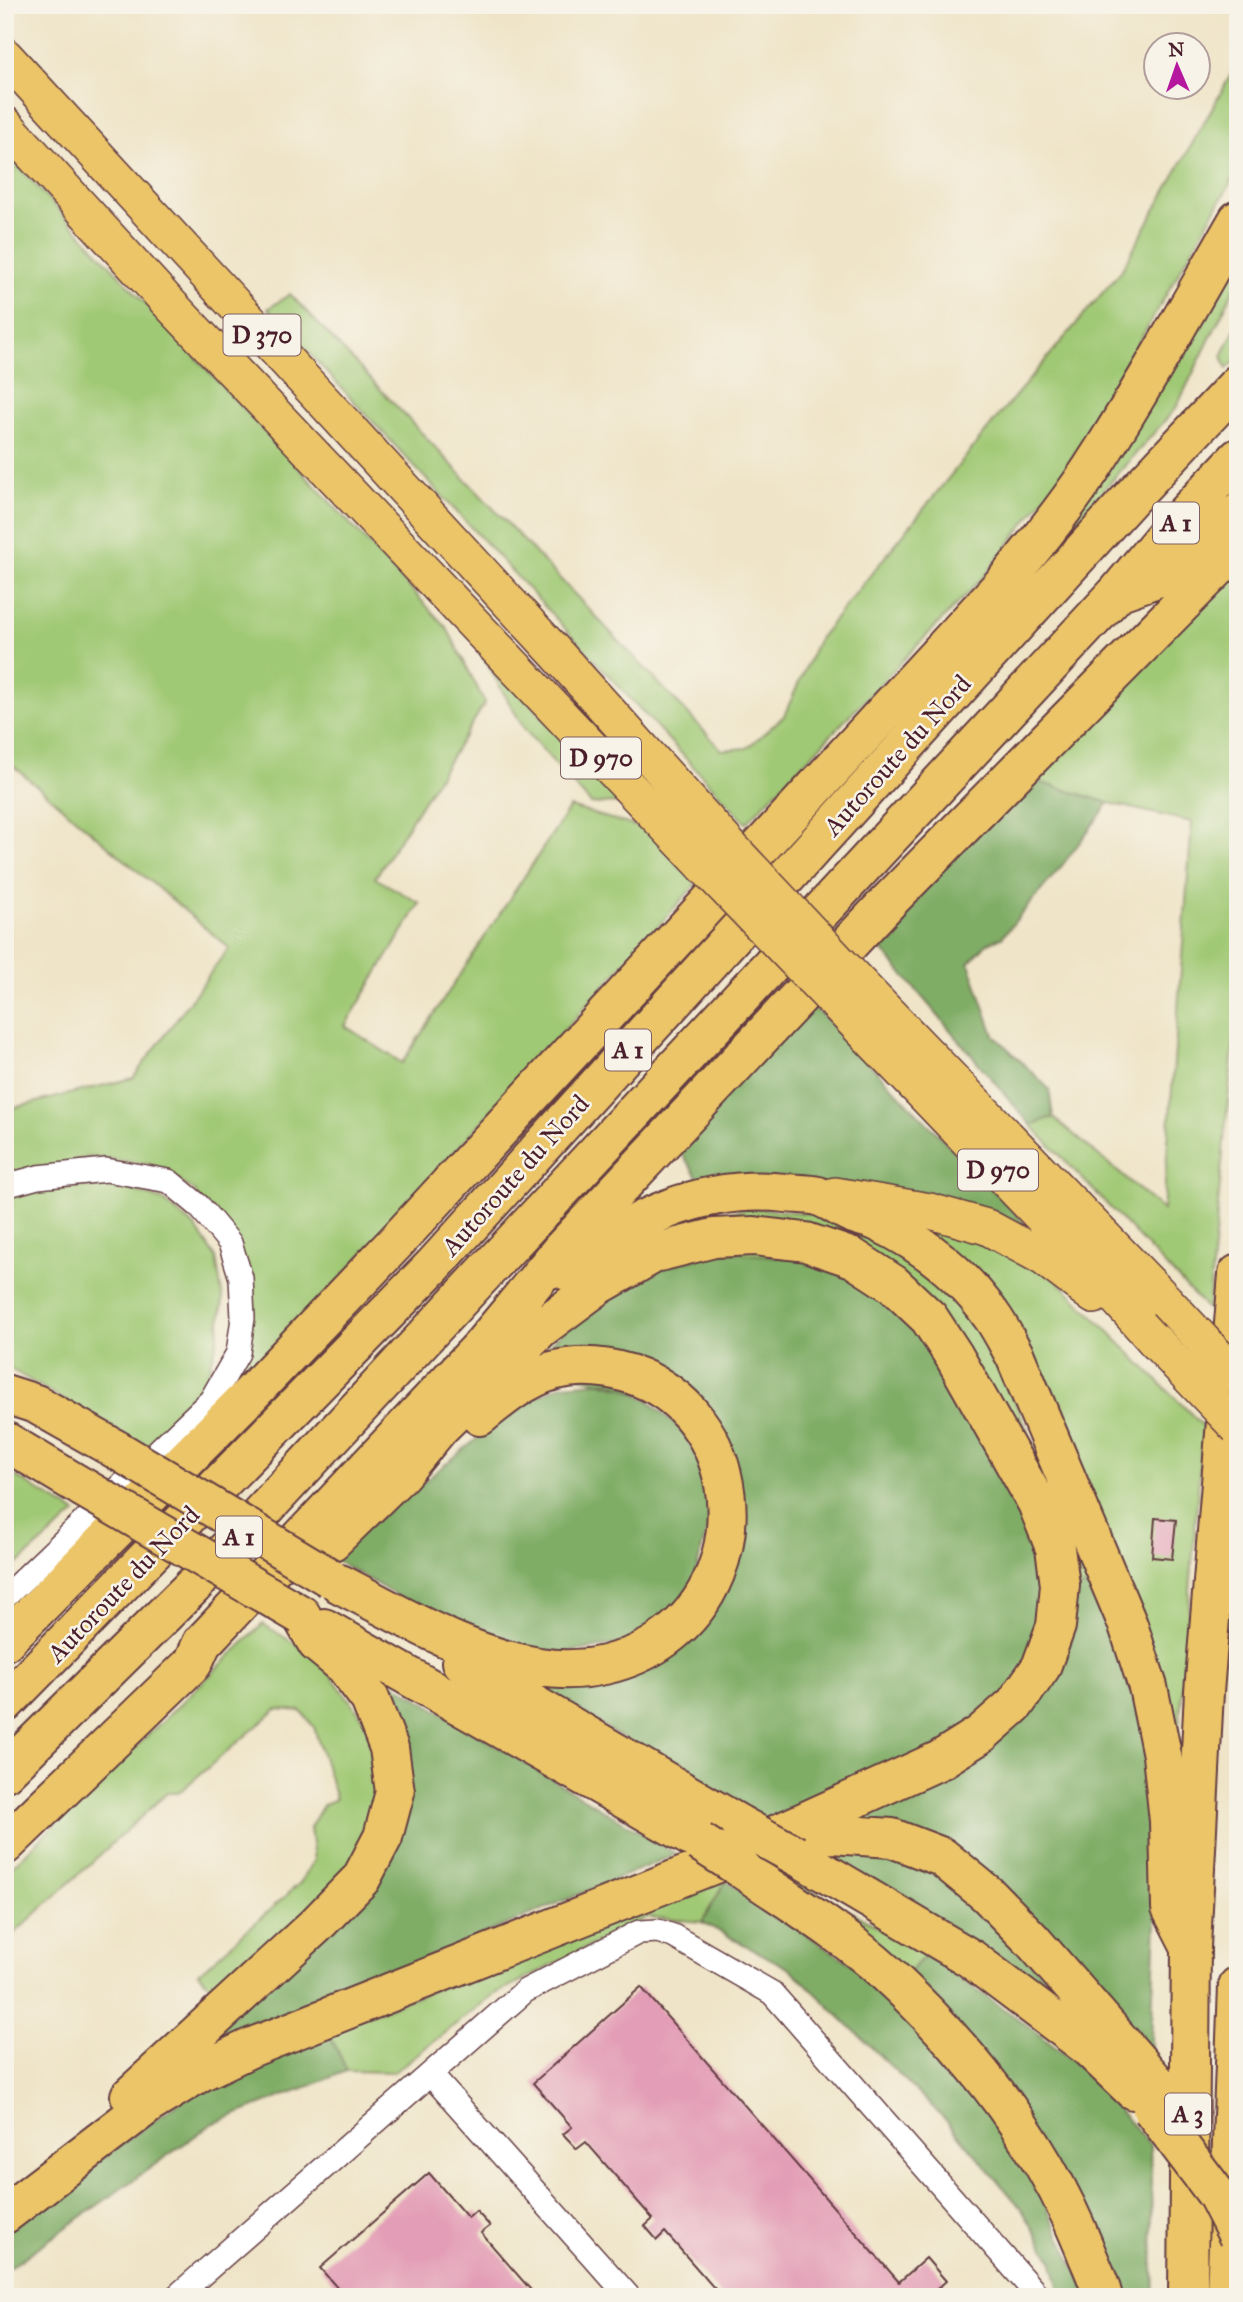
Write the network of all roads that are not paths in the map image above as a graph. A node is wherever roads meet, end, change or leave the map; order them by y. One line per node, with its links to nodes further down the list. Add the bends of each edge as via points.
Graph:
1 (5, 56): 9 (main road, D 370)
2 (5, 124): 10 (main road, D 370)
3 (1238, 220): 25 (highway, via 1090,470 1003,584 397,1241)
4 (1238, 384): 31 (highway, Autoroute du Nord / A 1, via 432,1266)
5 (1238, 458): 8 (highway, Autoroute du Nord / A 1)
6 (1238, 513): 8 (highway, via 1176,571)
7 (1238, 547): 17 (highway, via 888,902 561,1250)
8 (1118, 592): 32 (highway, Autoroute du Nord / A 1, via 193,1586)
9 (519, 614): 11 (main road, D 970)
10 (499, 649): 11 (main road, D 970)
11 (716, 855): 12 (main road, D 970, bridge)
12 (846, 991): 16 (main road, D 970); 18 (main road, D 970, bridge, via 1166,1301)
13 (5, 1186): 26 (street, via 38,1177 106,1170 169,1181 199,1206 230,1243 241,1278 243,1318 238,1353 211,1399)
14 (818, 1197): 16 (main road, via 838,1195 930,1211 987,1227 1044,1258 1092,1294 1125,1327); 17 (highway, via 748,1191 681,1203 646,1217 587,1253); 35 (highway, via 874,1220 936,1257 991,1314 1016,1356 1128,1625 1148,1687 1163,1755 1171,1908)
15 (1238, 1274): 35 (highway, A 3, via 1204,1692)
16 (1155, 1341): 21 (main road, D 970, bridge)
17 (479, 1349): 30 (highway, via 202,1643)
18 (1238, 1378)
19 (5, 1380): 20 (street)
20 (20, 1399): 24 (highway, bridge, via 117,1450)
21 (1238, 1428)
22 (5, 1441): 27 (highway, bridge)
23 (402, 1473): 24 (highway, via 522,1385 552,1371 609,1367 669,1394 699,1422 715,1452 728,1497 727,1532 718,1568 689,1617 639,1654 589,1667 543,1668 502,1660 465,1647); 30 (highway, via 215,1656); 34 (highway, via 440,1427 541,1328 599,1285 655,1253 714,1238 806,1241 853,1258 893,1284 929,1318 1037,1503 1055,1548 1060,1585 1056,1626 1041,1667 1015,1704 981,1734 940,1760)
24 (335, 1581): 38 (highway, bridge, via 427,1642 970,1958)
25 (52, 1592): 28 (highway); 29 (highway)
26 (5, 1597)
27 (301, 1615): 34 (highway); 39 (highway, via 317,1643 345,1666 370,1699 389,1748 395,1791 383,1837 361,1879 315,1926 116,2108)
28 (5, 1625)
29 (5, 1641)
30 (192, 1663): 33 (highway)
31 (5, 1703)
32 (5, 1772)
33 (5, 1845)
34 (699, 1856): 38 (highway, via 831,1834 892,1838 942,1857 1031,1940); 40 (highway, via 202,2071 150,2103); 45 (highway, bridge, via 742,1869 821,1923 884,1972 957,2046 1019,2123 1068,2207)
35 (1191, 1947): 46 (highway, A 3)
36 (1238, 1986): 41 (highway, A 3)
37 (431, 2075): 42 (street); 43 (street); 44 (street, via 525,1991 639,1931 673,1936 772,1993)
38 (1154, 2095): 41 (highway, bridge)
39 (5, 2202)
40 (5, 2214)
41 (1236, 2234): 47 (highway, A 3)
42 (176, 2297)
43 (629, 2297)
44 (1039, 2297)
45 (1103, 2297)
46 (1188, 2297)
47 (1226, 2297)

